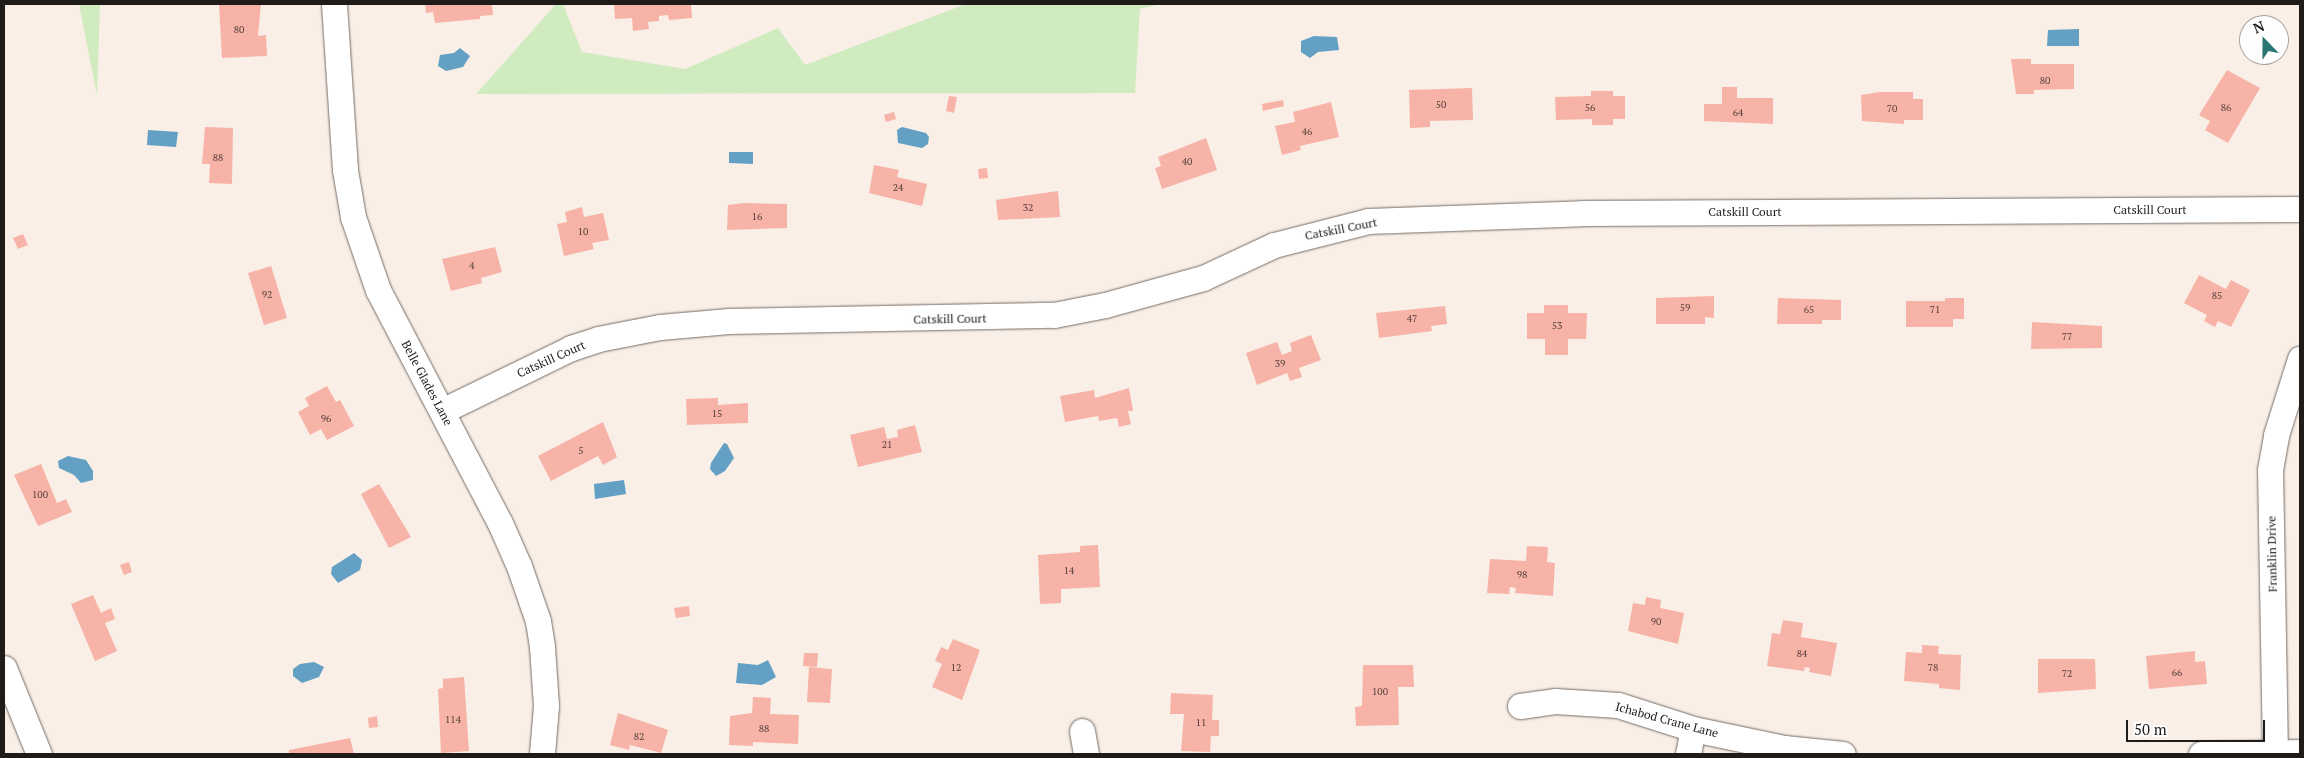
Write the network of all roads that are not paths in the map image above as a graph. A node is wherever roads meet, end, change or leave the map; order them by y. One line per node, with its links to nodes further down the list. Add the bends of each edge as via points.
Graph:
1 (334, 4): 4 (street, Belle Glades Lane, via 344,160 353,217 378,290)
2 (2300, 209): 4 (street, Catskill Court, via 1582,213 1368,222 1274,244 1203,278 1105,305 1054,315 729,321 660,327 598,339 571,348)
3 (2300, 359): 9 (street, Franklin Drive, via 2276,435 2270,470)
4 (442, 411): 11 (street, Belle Glades Lane, via 500,523 538,620 546,706)
5 (4, 668): 10 (street)
6 (1520, 706): 7 (street, Ichabod Crane Lane, via 1555,701 1618,705)
7 (1693, 729): 12 (street); 13 (street, Ichabod Crane Lane, via 1784,748)
8 (2300, 752): 9 (street)
9 (2276, 753): 14 (street)
10 (39, 754)
11 (542, 754)
12 (1688, 754)
13 (1843, 754)
14 (2201, 754)

